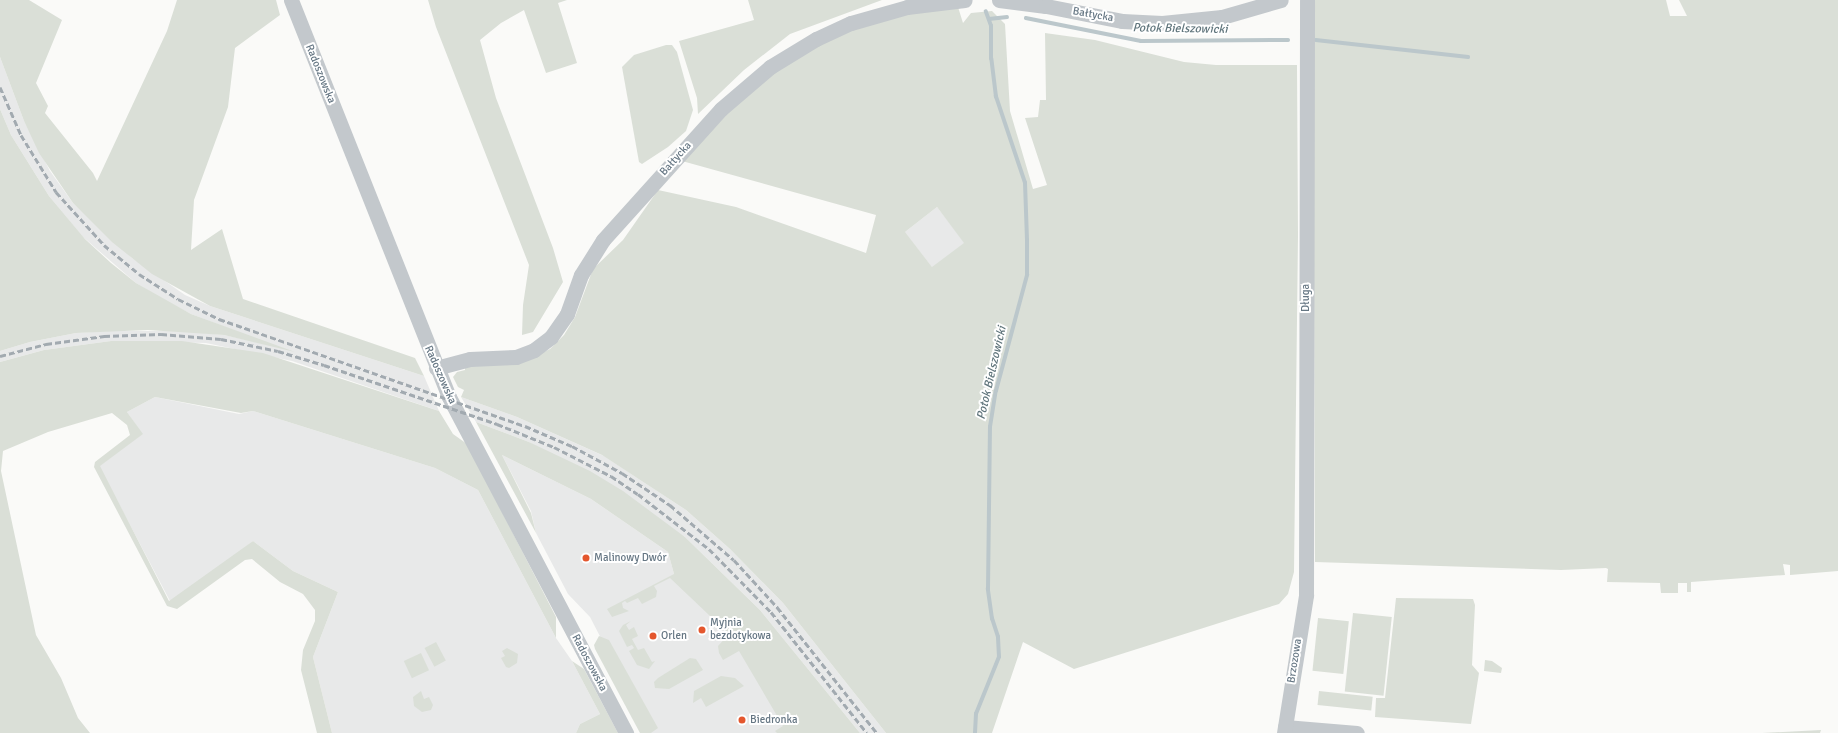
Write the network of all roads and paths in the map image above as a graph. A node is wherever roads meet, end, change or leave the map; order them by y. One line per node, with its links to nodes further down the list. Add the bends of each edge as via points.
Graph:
1 (291, 0): 6 (street, Radoszowska)
2 (965, 0): 6 (street, Bałtycka, via 907,7 858,21 816,39 770,67 721,109 612,229 588,262 567,314 551,337 534,350 516,357 470,359)
3 (998, 0): 4 (street, Bałtycka, via 1040,5 1122,21 1162,23 1222,17)
4 (1281, 0)
5 (1306, 0): 7 (street, Długa)
6 (436, 368): 9 (street, Radoszowska, via 470,439)
7 (1306, 595): 8 (street, Brzozowa)
8 (1285, 730): 10 (street, Brzozowa)
9 (626, 733)
10 (1357, 733)

